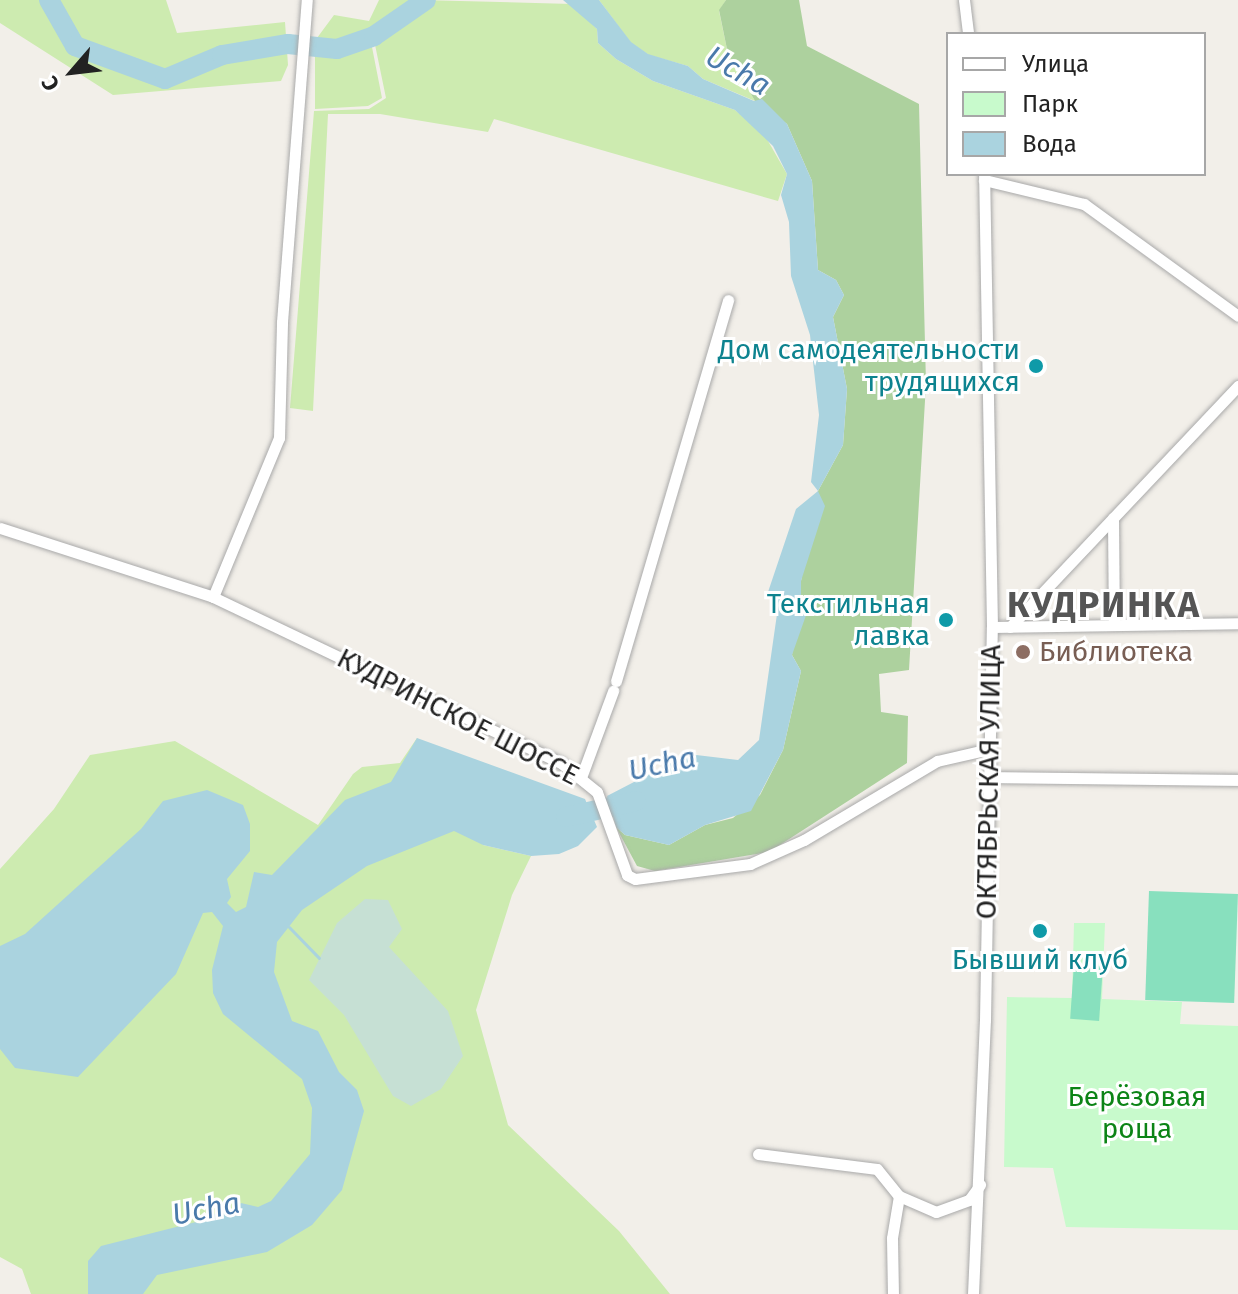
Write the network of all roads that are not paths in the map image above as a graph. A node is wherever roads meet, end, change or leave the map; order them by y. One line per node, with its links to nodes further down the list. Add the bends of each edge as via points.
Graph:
1 (307, 0): 10 (street, via 282,322 279,438)
2 (964, 0): 3 (street)
3 (968, 32)
4 (984, 177): 6 (street, via 1084,204); 13 (street, ОКТЯБРЬСКАЯ УЛИЦА)
5 (728, 300): 16 (street, via 615,686)
6 (1238, 316)
7 (1238, 386): 8 (street)
8 (1113, 518): 12 (street); 14 (street)
9 (0, 528): 10 (street, КУДРИНСКОЕ ШОССЕ)
10 (213, 597): 16 (street, КУДРИНСКОЕ ШОССЕ)
11 (1238, 623): 12 (street)
12 (1114, 625): 14 (street)
13 (992, 627): 14 (street); 15 (street, ОКТЯБРЬСКАЯ УЛИЦА)
14 (1010, 627)
15 (989, 749): 16 (street, КУДРИНСКОЕ ШОССЕ, via 937,761 804,840 750,864 635,879 627,875 597,792); 17 (street, ОКТЯБРЬСКАЯ УЛИЦА)
16 (582, 775)
17 (988, 777): 18 (street); 20 (street, ОКТЯБРЬСКАЯ УЛИЦА)
18 (1238, 780)
19 (758, 1154): 21 (street, via 877,1169)
20 (980, 1185): 21 (street, via 969,1200 936,1212); 23 (street, ОКТЯБРЬСКАЯ УЛИЦА)
21 (899, 1196): 22 (street, via 892,1238)
22 (893, 1294)
23 (973, 1294)

